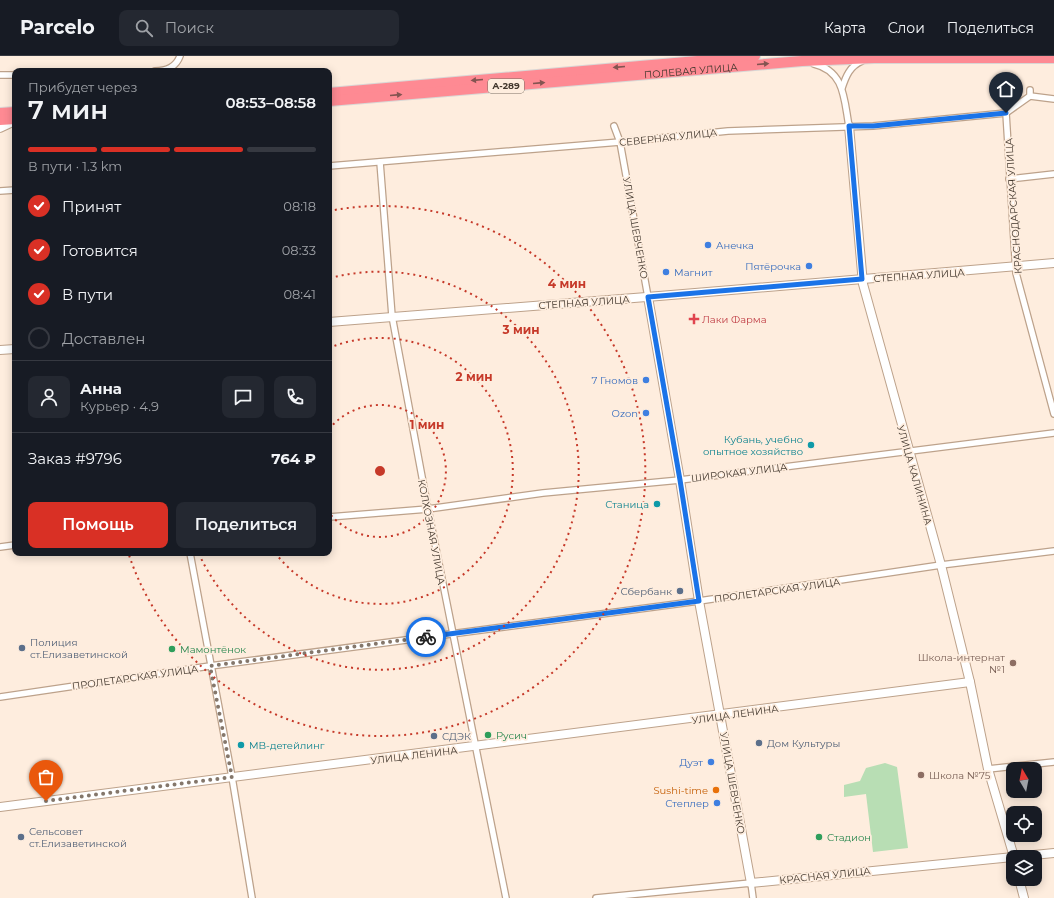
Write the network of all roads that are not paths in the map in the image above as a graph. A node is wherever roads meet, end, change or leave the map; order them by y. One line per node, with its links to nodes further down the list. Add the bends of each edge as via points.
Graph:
1 (180, 56): 6 (street)
2 (755, 56): 10 (highway, ПОЛЕВАЯ УЛИЦА / А-289, one-way to 10)
3 (874, 58): 4 (highway, ПОЛЕВАЯ УЛИЦА / А-289); 5 (highway, ПОЛЕВАЯ УЛИЦА / А-289); 9 (street, А-289, via 860,61 853,66)
4 (1054, 58)
5 (802, 61): 9 (street, А-289, via 821,65 832,71); 12 (highway, ПОЛЕВАЯ УЛИЦА / А-289, one-way to 5)
6 (172, 68)
7 (0, 75): 8 (street)
8 (12, 75)
9 (842, 88): 20 (street, УЛИЦА КАЛИНИНА)
10 (332, 93)
11 (1054, 99): 15 (street, via 1030,93)
12 (332, 101)
13 (12, 112): 14 (highway)
14 (0, 113)
15 (1006, 113): 20 (street, СЕВЕРНАЯ УЛИЦА); 26 (street, КРАСНОДАРСКАЯ УЛИЦА)
16 (0, 120): 17 (highway)
17 (12, 120)
18 (12, 122): 21 (street)
19 (614, 126): 22 (street, УЛИЦА ШЕВЧЕНКО)
20 (849, 126): 22 (street, СЕВЕРНАЯ УЛИЦА, via 728,131); 31 (street, УЛИЦА КАЛИНИНА)
21 (0, 128)
22 (620, 142): 23 (street, СЕВЕРНАЯ УЛИЦА); 32 (street, УЛИЦА ШЕВЧЕНКО)
23 (380, 162): 24 (street, СЕВЕРНАЯ УЛИЦА); 33 (street, КОЛХОЗНАЯ УЛИЦА)
24 (332, 166)
25 (1054, 174): 26 (street)
26 (1009, 179): 30 (street, КРАСНОДАРСКАЯ УЛИЦА)
27 (12, 190): 28 (street)
28 (0, 191)
29 (1054, 263): 30 (street, СТЕПНАЯ УЛИЦА)
30 (1016, 267): 31 (street, СТЕПНАЯ УЛИЦА); 37 (street, КРАСНОДАРСКАЯ УЛИЦА)
31 (862, 279): 32 (street, СТЕПНАЯ УЛИЦА); 39 (street, УЛИЦА КАЛИНИНА)
32 (648, 297): 33 (street, СТЕПНАЯ УЛИЦА); 40 (street, УЛИЦА ШЕВЧЕНКО)
33 (392, 316): 34 (street, СТЕПНАЯ УЛИЦА); 41 (street, КОЛХОЗНАЯ УЛИЦА)
34 (332, 322)
35 (12, 349): 36 (street)
36 (0, 350)
37 (1054, 414)
38 (1054, 433): 39 (street, ШИРОКАЯ УЛИЦА)
39 (909, 452): 40 (street, ШИРОКАЯ УЛИЦА); 47 (street, УЛИЦА КАЛИНИНА)
40 (680, 480): 41 (street, ШИРОКАЯ УЛИЦА, via 543,493); 48 (street, УЛИЦА ШЕВЧЕНКО)
41 (428, 509): 42 (street, ШИРОКАЯ УЛИЦА); 49 (street, КОЛХОЗНАЯ УЛИЦА)
42 (332, 517)
43 (12, 545): 44 (street)
44 (0, 547)
45 (1054, 551): 47 (street, ПРОЛЕТАРСКАЯ УЛИЦА)
46 (191, 556): 50 (street)
47 (941, 566): 48 (street, ПРОЛЕТАРСКАЯ УЛИЦА); 51 (street, УЛИЦА КАЛИНИНА)
48 (699, 601): 49 (street, ПРОЛЕТАРСКАЯ УЛИЦА); 53 (street, УЛИЦА ШЕВЧЕНКО)
49 (452, 633): 50 (street, ПРОЛЕТАРСКАЯ УЛИЦА); 54 (street, КОЛХОЗНАЯ УЛИЦА)
50 (210, 666): 52 (street, ПРОЛЕТАРСКАЯ УЛИЦА); 57 (street)
51 (970, 682): 53 (street, УЛИЦА ЛЕНИНА); 56 (street, УЛИЦА КАЛИНИНА)
52 (0, 697)
53 (721, 716): 54 (street, УЛИЦА ЛЕНИНА); 63 (street, УЛИЦА ШЕВЧЕНКО)
54 (476, 747): 57 (street, УЛИЦА ЛЕНИНА); 66 (street, КОЛХОЗНАЯ УЛИЦА)
55 (1054, 762): 56 (street)
56 (988, 769): 59 (street, УЛИЦА КАЛИНИНА)
57 (232, 777): 58 (street, УЛИЦА ЛЕНИНА); 65 (street)
58 (0, 807)
59 (1012, 850)
60 (1054, 853): 61 (street, КРАСНАЯ УЛИЦА)
61 (1042, 854)
62 (1006, 858): 63 (street, КРАСНАЯ УЛИЦА)
63 (751, 883): 67 (street, КРАСНАЯ УЛИЦА); 68 (street, УЛИЦА ШЕВЧЕНКО)
64 (1021, 886): 69 (street)
65 (252, 898)
66 (506, 898)
67 (596, 898)
68 (753, 898)
69 (1024, 898)

